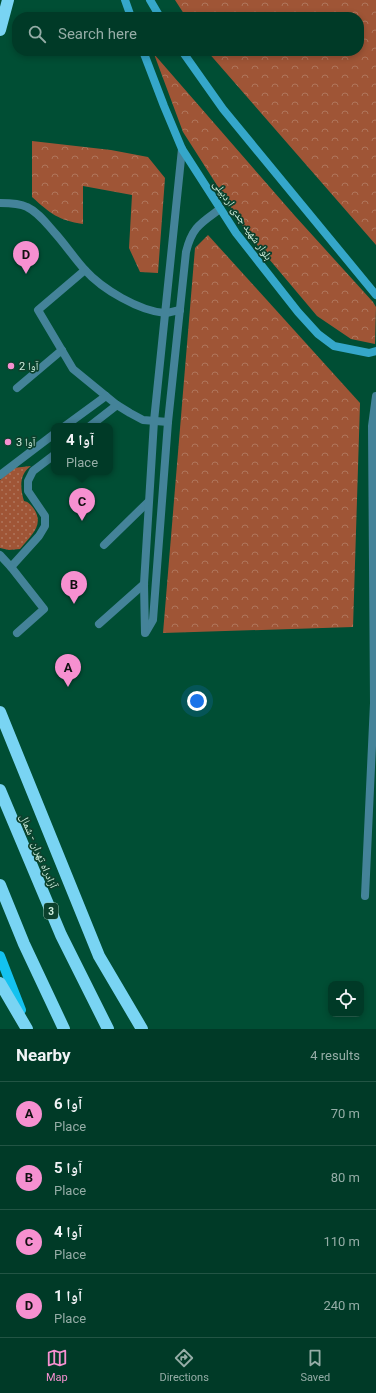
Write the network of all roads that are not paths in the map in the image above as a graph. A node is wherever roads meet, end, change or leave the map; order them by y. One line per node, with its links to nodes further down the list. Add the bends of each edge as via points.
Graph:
1 (8, 0): 6 (highway)
2 (125, 0): 4 (main road)
3 (150, 0): 5 (main road)
4 (129, 12)
5 (157, 12)
6 (0, 30)
7 (145, 56): 9 (main road, بلوار شهید جدی اردبیلی)
8 (186, 56): 13 (main road, via 223,109)
9 (182, 149): 11 (main road, بلوار شهید جدی اردبیلی); 15 (street)
10 (0, 204): 12 (street, via 26,206 35,212)
11 (220, 209): 14 (street, via 197,227 188,242); 17 (main road, بلوار شهید جدی اردبیلی, via 298,312 318,334 334,346 369,353)
12 (85, 270): 15 (street, via 115,294 136,305); 16 (street, via 38,310)
13 (376, 296)
14 (180, 310): 15 (street); 23 (street)
15 (166, 313): 22 (street)
16 (62, 350): 18 (street); 19 (street, via 73,368)
17 (376, 351)
18 (17, 388)
19 (106, 396): 21 (street); 24 (street)
20 (376, 396): 39 (street, via 372,426 374,703)
21 (117, 405): 22 (street, via 143,420); 25 (street)
22 (154, 421): 23 (street); 29 (street)
23 (168, 422): 33 (street, via 153,620 146,633)
24 (69, 423)
25 (94, 423)
26 (51, 436): 28 (street)
27 (51, 457): 32 (street, via 33,471 28,481 28,491 45,516 45,526)
28 (0, 475)
29 (148, 502): 30 (street); 33 (street)
30 (104, 545)
31 (0, 555): 32 (street)
32 (11, 567): 35 (street, via 44,609)
33 (144, 584): 34 (street)
34 (99, 624)
35 (17, 633)
36 (0, 712): 45 (highway, via 99,956)
37 (0, 790): 44 (highway, آزادراه تهران - شمال / 3, via 61,935)
38 (0, 885): 43 (highway, via 24,944)
39 (365, 896)
40 (0, 956): 42 (main road)
41 (0, 983): 42 (highway)
42 (27, 1029)
43 (64, 1029)
44 (108, 1029)
45 (142, 1029)

